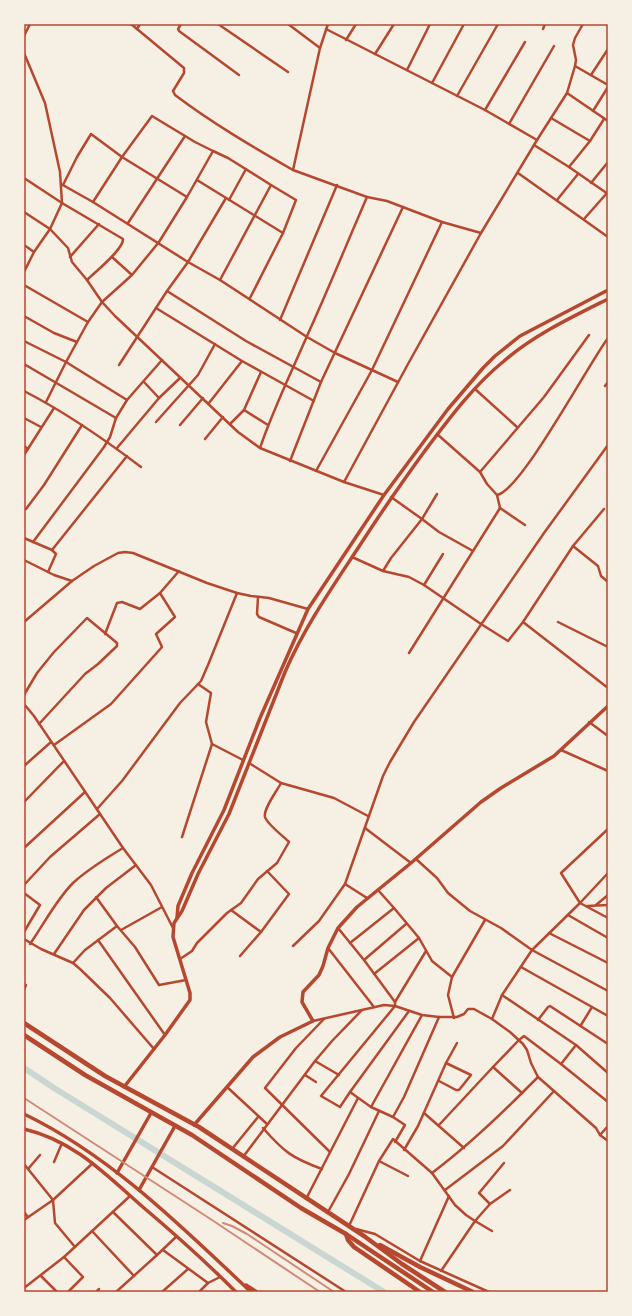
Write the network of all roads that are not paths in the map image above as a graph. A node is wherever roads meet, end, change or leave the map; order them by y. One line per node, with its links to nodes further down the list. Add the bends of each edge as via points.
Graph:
1 (30, 24): 18 (street)
2 (131, 24): 15 (street)
3 (140, 24): 15 (street)
4 (181, 24): 30 (street, via 179,32)
5 (218, 24): 28 (street)
6 (288, 24): 22 (street)
7 (328, 24): 16 (street)
8 (356, 24): 19 (street)
9 (394, 24): 25 (street)
10 (430, 24): 27 (street)
11 (464, 24): 31 (street)
12 (498, 24): 34 (street)
13 (546, 24): 17 (street)
14 (583, 24): 26 (street, via 573,45)
15 (137, 29): 50 (street, via 184,68 184,73 173,92 175,95 254,148)
16 (326, 29): 19 (street); 22 (street)
17 (543, 29)
18 (24, 36)
19 (346, 40): 25 (street)
20 (525, 42): 35 (street)
21 (554, 46): 40 (street)
22 (320, 48): 50 (street)
23 (608, 48): 29 (street)
24 (24, 53): 57 (street, via 45,103)
25 (375, 54): 27 (street)
26 (575, 66): 29 (street); 33 (street)
27 (407, 70): 31 (street)
28 (288, 72)
29 (591, 74): 32 (street)
30 (239, 75)
31 (432, 83): 34 (street)
32 (608, 86): 36 (street)
33 (567, 92): 36 (street); 37 (street)
34 (457, 96): 35 (street)
35 (485, 110): 40 (street)
36 (592, 110): 38 (street)
37 (551, 118): 42 (street); 43 (street)
38 (604, 119): 39 (street); 43 (street)
39 (608, 121)
40 (509, 124): 42 (street)
41 (185, 136): 45 (street); 46 (street, via 152,116); 54 (street)
42 (537, 140): 44 (street)
43 (590, 142): 48 (street)
44 (534, 145): 48 (street); 51 (street)
45 (213, 151): 49 (street); 55 (street)
46 (122, 157): 54 (street); 57 (street, via 91,134); 65 (street)
47 (608, 162): 56 (street)
48 (569, 167): 52 (street)
49 (246, 169): 58 (street); 63 (street)
50 (294, 170): 59 (street)
51 (518, 173): 64 (street); 76 (street)
52 (578, 174): 56 (street); 64 (street)
53 (24, 178): 66 (street)
54 (158, 180): 61 (street); 72 (street)
55 (197, 180): 61 (street); 63 (street)
56 (591, 183): 60 (street)
57 (62, 185): 65 (street); 66 (street)
58 (271, 185): 69 (street); 75 (street, via 296,200)
59 (337, 185): 62 (street); 96 (street)
60 (607, 194): 70 (street)
61 (187, 197): 78 (street)
62 (367, 197): 67 (street); 102 (street)
63 (227, 199): 69 (street); 83 (street)
64 (557, 200): 70 (street)
65 (93, 202): 72 (street)
66 (62, 203): 73 (street); 74 (street)
67 (403, 207): 71 (street); 107 (street)
68 (24, 212): 74 (street)
69 (254, 216): 75 (street); 87 (street)
70 (584, 220): 77 (street)
71 (442, 222): 76 (street); 114 (street)
72 (128, 223): 78 (street)
73 (99, 224): 81 (street, via 123,239 124,242); 82 (street)
74 (50, 229): 80 (street); 82 (street, via 68,248)
75 (283, 233): 91 (street)
76 (481, 233): 120 (street)
77 (608, 237)
78 (159, 242): 83 (street); 85 (street)
79 (24, 245): 80 (street)
80 (34, 252): 84 (street)
81 (112, 257): 85 (street); 86 (street)
82 (70, 258): 86 (street)
83 (188, 262): 87 (street); 90 (street)
84 (24, 272)
85 (132, 276): 93 (street)
86 (87, 280): 93 (street)
87 (220, 280): 91 (street)
88 (24, 285): 97 (street)
89 (608, 290): 98 (street)
90 (168, 291): 94 (street); 113 (street, via 246,341)
91 (250, 298): 96 (street)
92 (608, 299): 101 (street)
93 (102, 302): 97 (street); 100 (street)
94 (156, 308): 100 (street); 106 (street)
95 (24, 316): 105 (street, via 54,333)
96 (280, 320): 102 (street)
97 (88, 322): 105 (street)
98 (534, 328): 101 (street); 162 (street, via 507,346 483,368 432,430)
99 (589, 335): 144 (street, via 544,397)
100 (138, 336): 108 (street); 112 (street)
101 (539, 336): 125 (street, via 504,360)
102 (307, 337): 107 (street); 113 (street)
103 (608, 338): 163 (street, via 537,452 519,476 502,494)
104 (24, 340): 110 (street)
105 (77, 342): 110 (street)
106 (215, 344): 109 (street); 123 (street, via 202,369)
107 (335, 354): 114 (street); 119 (street)
108 (162, 360): 116 (street); 118 (street)
109 (242, 361): 115 (street); 132 (street)
110 (66, 362): 117 (street); 129 (street)
111 (24, 364): 117 (street)
112 (119, 365)
113 (293, 367): 119 (street); 122 (street)
114 (372, 370): 120 (street); 158 (street)
115 (261, 372): 122 (street); 134 (street)
116 (180, 378): 123 (street); 127 (street)
117 (56, 382): 131 (street); 137 (street)
118 (144, 382): 127 (street); 129 (street)
119 (321, 382): 130 (street)
120 (398, 382): 160 (street)
121 (608, 382): 124 (street)
122 (284, 385): 130 (street); 142 (street)
123 (189, 386): 128 (street); 138 (street)
124 (605, 386)
125 (475, 389): 144 (street); 145 (street)
126 (24, 391): 131 (street)
127 (159, 398): 150 (street)
128 (203, 398): 132 (street); 141 (street)
129 (127, 400): 137 (street)
130 (314, 401): 156 (street)
131 (46, 402): 133 (street)
132 (209, 403): 135 (street)
133 (54, 408): 140 (street); 143 (street)
134 (244, 410): 139 (street); 142 (street)
135 (223, 417): 139 (street); 146 (street)
136 (24, 418): 143 (street)
137 (116, 418): 147 (street)
138 (156, 422)
139 (230, 424): 151 (street)
140 (82, 425): 147 (street); 167 (street, via 44,485)
141 (180, 425)
142 (268, 425): 151 (street)
143 (41, 427): 152 (street)
144 (517, 427): 159 (street)
145 (437, 434): 159 (street); 164 (street)
146 (205, 439)
147 (107, 442): 150 (street); 171 (street)
148 (608, 445): 153 (street)
149 (24, 446): 152 (street)
150 (117, 448): 155 (street)
151 (260, 448): 156 (street)
152 (28, 449): 154 (street)
153 (607, 449): 193 (street, via 544,533)
154 (24, 455)
155 (127, 456): 157 (street); 173 (street)
156 (290, 461): 158 (street)
157 (142, 467)
158 (316, 471): 160 (street)
159 (480, 472): 163 (street)
160 (344, 482): 162 (street)
161 (437, 494): 168 (street)
162 (384, 495): 164 (street); 188 (street)
163 (497, 495): 165 (street)
164 (391, 497): 168 (street); 176 (street)
165 (500, 508): 169 (street); 174 (street)
166 (604, 509): 172 (street)
167 (24, 510)
168 (422, 519): 174 (street); 179 (street)
169 (524, 525)
170 (24, 538): 171 (street)
171 (33, 542): 173 (street)
172 (573, 546): 182 (street, via 598,566); 191 (street)
173 (52, 550): 180 (street, via 56,554)
174 (473, 552): 187 (street)
175 (444, 554): 183 (street)
176 (352, 557): 179 (street); 189 (street)
177 (24, 560): 180 (street)
178 (179, 571): 181 (street, via 125,552 118,553); 184 (street); 185 (street)
179 (383, 571): 183 (street, via 409,577)
180 (48, 572): 181 (street)
181 (72, 580): 190 (street)
182 (608, 582)
183 (424, 585): 187 (street)
184 (160, 592): 195 (street, via 139,609 117,603); 208 (street, via 175,617 157,633 162,647 111,704)
185 (237, 593): 186 (street); 198 (street)
186 (258, 597): 188 (street); 194 (street, via 259,617)
187 (443, 598): 193 (street); 197 (street)
188 (308, 609): 189 (street); 194 (street)
189 (315, 612): 212 (street, via 293,654)
190 (24, 622)
191 (523, 622): 193 (street, via 508,641); 199 (street)
192 (558, 622): 196 (street)
193 (481, 624): 220 (street, via 414,722 394,756)
194 (296, 633): 210 (street)
195 (105, 634): 200 (street, via 86,618 37,673); 204 (street, via 117,646 85,674)
196 (608, 647)
197 (409, 653)
198 (198, 684): 207 (street, via 211,694 206,722); 218 (street, via 180,703 122,781)
199 (608, 688)
200 (24, 695)
201 (24, 704): 204 (street)
202 (608, 706): 203 (street)
203 (589, 722): 205 (street); 209 (street)
204 (39, 724): 206 (street)
205 (608, 736)
206 (51, 742): 208 (street); 213 (street)
207 (212, 744): 210 (street); 223 (street)
208 (54, 745): 211 (street)
209 (561, 750): 214 (street); 226 (street, via 481,802)
210 (243, 760): 246 (street, via 224,810 180,901)
211 (64, 761): 216 (street); 217 (street)
212 (248, 763): 215 (street); 246 (street, via 229,814)
213 (24, 766)
214 (608, 771)
215 (281, 783): 220 (street, via 334,798); 229 (street, via 264,814 267,821 289,842 277,863)
216 (86, 792): 218 (street); 224 (street)
217 (24, 802)
218 (97, 809): 219 (street)
219 (100, 814): 225 (street); 232 (street, via 50,856)
220 (368, 816): 221 (street)
221 (365, 828): 227 (street); 231 (street)
222 (608, 828): 238 (street, via 561,873)
223 (182, 837)
224 (24, 848)
225 (123, 848): 228 (street); 262 (street, via 90,869 73,884)
226 (416, 859): 227 (street); 248 (street, via 437,878 448,893)
227 (412, 863): 233 (street)
228 (136, 865): 236 (street); 242 (street)
229 (267, 871): 244 (street, via 241,903); 255 (street, via 289,894)
230 (608, 873): 238 (street)
231 (345, 884): 237 (street); 263 (street, via 318,921)
232 (24, 885)
233 (377, 890): 237 (street); 243 (street)
234 (24, 893): 254 (street, via 40,905)
235 (608, 895): 241 (street)
236 (96, 897): 250 (street); 267 (street, via 72,925)
237 (367, 898): 252 (street)
238 (580, 903): 240 (street); 245 (street)
239 (608, 905): 241 (street)
240 (586, 906): 241 (street); 247 (street)
241 (596, 906)
242 (162, 907): 251 (street); 253 (street)
243 (394, 908): 249 (street); 261 (street)
244 (231, 910): 255 (street); 269 (street, via 192,950)
245 (568, 915): 256 (street); 258 (street)
246 (177, 918): 251 (street)
247 (608, 918)
248 (485, 920): 265 (street); 275 (street)
249 (406, 924): 257 (street); 270 (street)
250 (117, 926): 253 (street); 260 (street)
251 (173, 928): 269 (street)
252 (338, 928): 261 (street); 264 (street)
253 (121, 930): 276 (street, via 141,955 159,985)
254 (24, 932)
255 (261, 932): 268 (street)
256 (549, 933): 265 (street); 272 (street)
257 (419, 938): 266 (street); 274 (street)
258 (608, 938)
259 (24, 939): 262 (street)
260 (98, 940): 271 (street); 297 (street)
261 (350, 943): 270 (street)
262 (30, 944): 267 (street)
263 (293, 946)
264 (328, 948): 282 (street); 293 (street, via 319,975 303,992 302,997 302,1002)
265 (532, 950): 273 (street); 279 (street)
266 (426, 951): 275 (street, via 432,961); 281 (street)
267 (54, 954): 271 (street)
268 (240, 956)
269 (179, 959): 276 (street)
270 (364, 960): 274 (street)
271 (73, 963): 302 (street, via 110,998)
272 (608, 964)
273 (521, 967): 280 (street); 283 (street)
274 (374, 974): 281 (street)
275 (452, 977): 290 (street, via 448,995)
276 (186, 980): 297 (street, via 190,1000)
277 (24, 984): 278 (street)
278 (24, 990)
279 (608, 991)
280 (502, 995): 291 (street); 292 (street)
281 (395, 1004): 282 (street); 285 (street); 309 (street)
282 (374, 1007): 284 (street)
283 (592, 1007): 287 (street); 295 (street)
284 (362, 1010): 289 (street); 303 (street)
285 (409, 1011): 286 (street); 316 (street)
286 (422, 1015): 288 (street); 321 (street)
287 (608, 1016)
288 (439, 1017): 290 (street); 327 (street)
289 (325, 1018): 293 (street); 320 (street, via 296,1048 266,1086 266,1089)
290 (454, 1018): 291 (street, via 471,1008)
291 (492, 1019): 298 (street)
292 (538, 1020): 295 (street, via 550,1006); 301 (street)
293 (314, 1021): 314 (street, via 291,1031 261,1050)
294 (24, 1023): 313 (highway)
295 (581, 1025): 300 (street)
296 (24, 1034): 323 (highway, via 85,1075)
297 (165, 1035): 302 (street)
298 (519, 1040): 305 (street, via 526,1037); 306 (street); 310 (street, via 527,1050)
299 (457, 1043): 304 (street)
300 (608, 1044)
301 (576, 1045): 305 (street); 307 (street)
302 (154, 1049): 313 (street)
303 (315, 1061): 308 (street); 309 (street)
304 (446, 1063): 311 (street); 311 (street, via 471,1075 459,1090)
305 (561, 1064): 319 (street)
306 (493, 1067): 317 (street); 329 (street)
307 (608, 1073)
308 (305, 1075): 312 (street); 320 (street)
309 (339, 1075): 316 (street, via 322,1096 340,1107)
310 (538, 1077): 315 (street); 317 (street)
311 (439, 1081): 324 (street)
312 (316, 1082)
313 (124, 1087): 330 (highway)
314 (227, 1087): 326 (street); 330 (street)
315 (554, 1091): 335 (street, via 596,1128); 357 (street, via 503,1146)
316 (350, 1092): 318 (street)
317 (522, 1093): 339 (street)
318 (358, 1098): 321 (street); 342 (street)
319 (608, 1102)
320 (283, 1104): 328 (street); 342 (street)
321 (371, 1107): 322 (street)
322 (379, 1111): 327 (street); 366 (street)
323 (151, 1113): 331 (highway); 353 (street)
324 (424, 1113): 329 (street); 341 (street)
325 (24, 1114): 353 (street, via 71,1141)
326 (258, 1117): 328 (street); 340 (street)
327 (393, 1117): 337 (street, via 405,1126)
328 (267, 1124): 333 (street)
329 (439, 1124): 339 (street)
330 (194, 1125): 340 (highway)
331 (175, 1126): 350 (street); 373 (highway)
332 (608, 1126): 335 (street)
333 (264, 1128): 344 (street); 351 (street, via 291,1156)
334 (24, 1129): 338 (street)
335 (600, 1135): 336 (street)
336 (608, 1141)
337 (395, 1142): 341 (street); 345 (street, via 392,1139)
338 (63, 1143): 346 (street); 349 (street)
339 (464, 1148): 354 (street)
340 (232, 1150): 344 (highway)
341 (404, 1150): 354 (street)
342 (330, 1152): 351 (street)
343 (40, 1155): 352 (street)
344 (243, 1157): 361 (highway)
345 (378, 1161): 355 (street); 370 (street)
346 (54, 1162)
347 (504, 1163): 363 (street, via 480,1192)
348 (24, 1164): 352 (street)
349 (93, 1164): 359 (street); 362 (street)
350 (152, 1167): 356 (street); 399 (street)
351 (322, 1169): 361 (street)
352 (28, 1170): 362 (street)
353 (117, 1173): 356 (street)
354 (432, 1173): 357 (street)
355 (408, 1176)
356 (139, 1190): 386 (street, via 170,1215)
357 (444, 1190): 360 (street)
358 (510, 1190): 363 (street)
359 (130, 1196): 365 (street); 374 (street)
360 (449, 1196): 369 (street, via 460,1210); 380 (street)
361 (306, 1199): 366 (highway)
362 (53, 1200): 367 (street); 376 (street, via 54,1222)
363 (490, 1204): 369 (street)
364 (24, 1212): 367 (street)
365 (113, 1212): 371 (street); 378 (street)
366 (328, 1213): 370 (highway)
367 (28, 1217): 368 (street)
368 (24, 1220)
369 (475, 1221): 372 (street); 382 (street)
370 (351, 1228): 375 (highway); 380 (street, via 374,1234)
371 (92, 1231): 376 (street); 384 (street)
372 (492, 1231)
373 (346, 1234): 400 (highway, via 354,1247); 401 (highway)
374 (176, 1236): 377 (street); 385 (street)
375 (374, 1243): 402 (highway); 403 (highway)
376 (75, 1247): 379 (street)
377 (163, 1250): 378 (street); 381 (street)
378 (158, 1255): 384 (street)
379 (64, 1257): 383 (street); 391 (street, via 83,1277)
380 (420, 1262): 382 (street)
381 (188, 1269): 387 (street); 394 (street)
382 (441, 1271): 404 (street)
383 (41, 1276): 388 (street); 390 (street)
384 (134, 1276): 393 (street)
385 (220, 1277): 387 (street); 396 (street)
386 (240, 1282): 397 (street); 398 (street)
387 (208, 1283): 395 (street)
388 (24, 1288)
389 (99, 1289): 392 (street)
390 (57, 1292)
391 (68, 1292)
392 (96, 1292)
393 (116, 1292)
394 (162, 1292)
395 (199, 1292)
396 (236, 1292)
397 (251, 1292)
398 (257, 1292)
399 (346, 1292)
400 (420, 1292)
401 (433, 1292)
402 (445, 1292)
403 (473, 1292)
404 (489, 1292)

